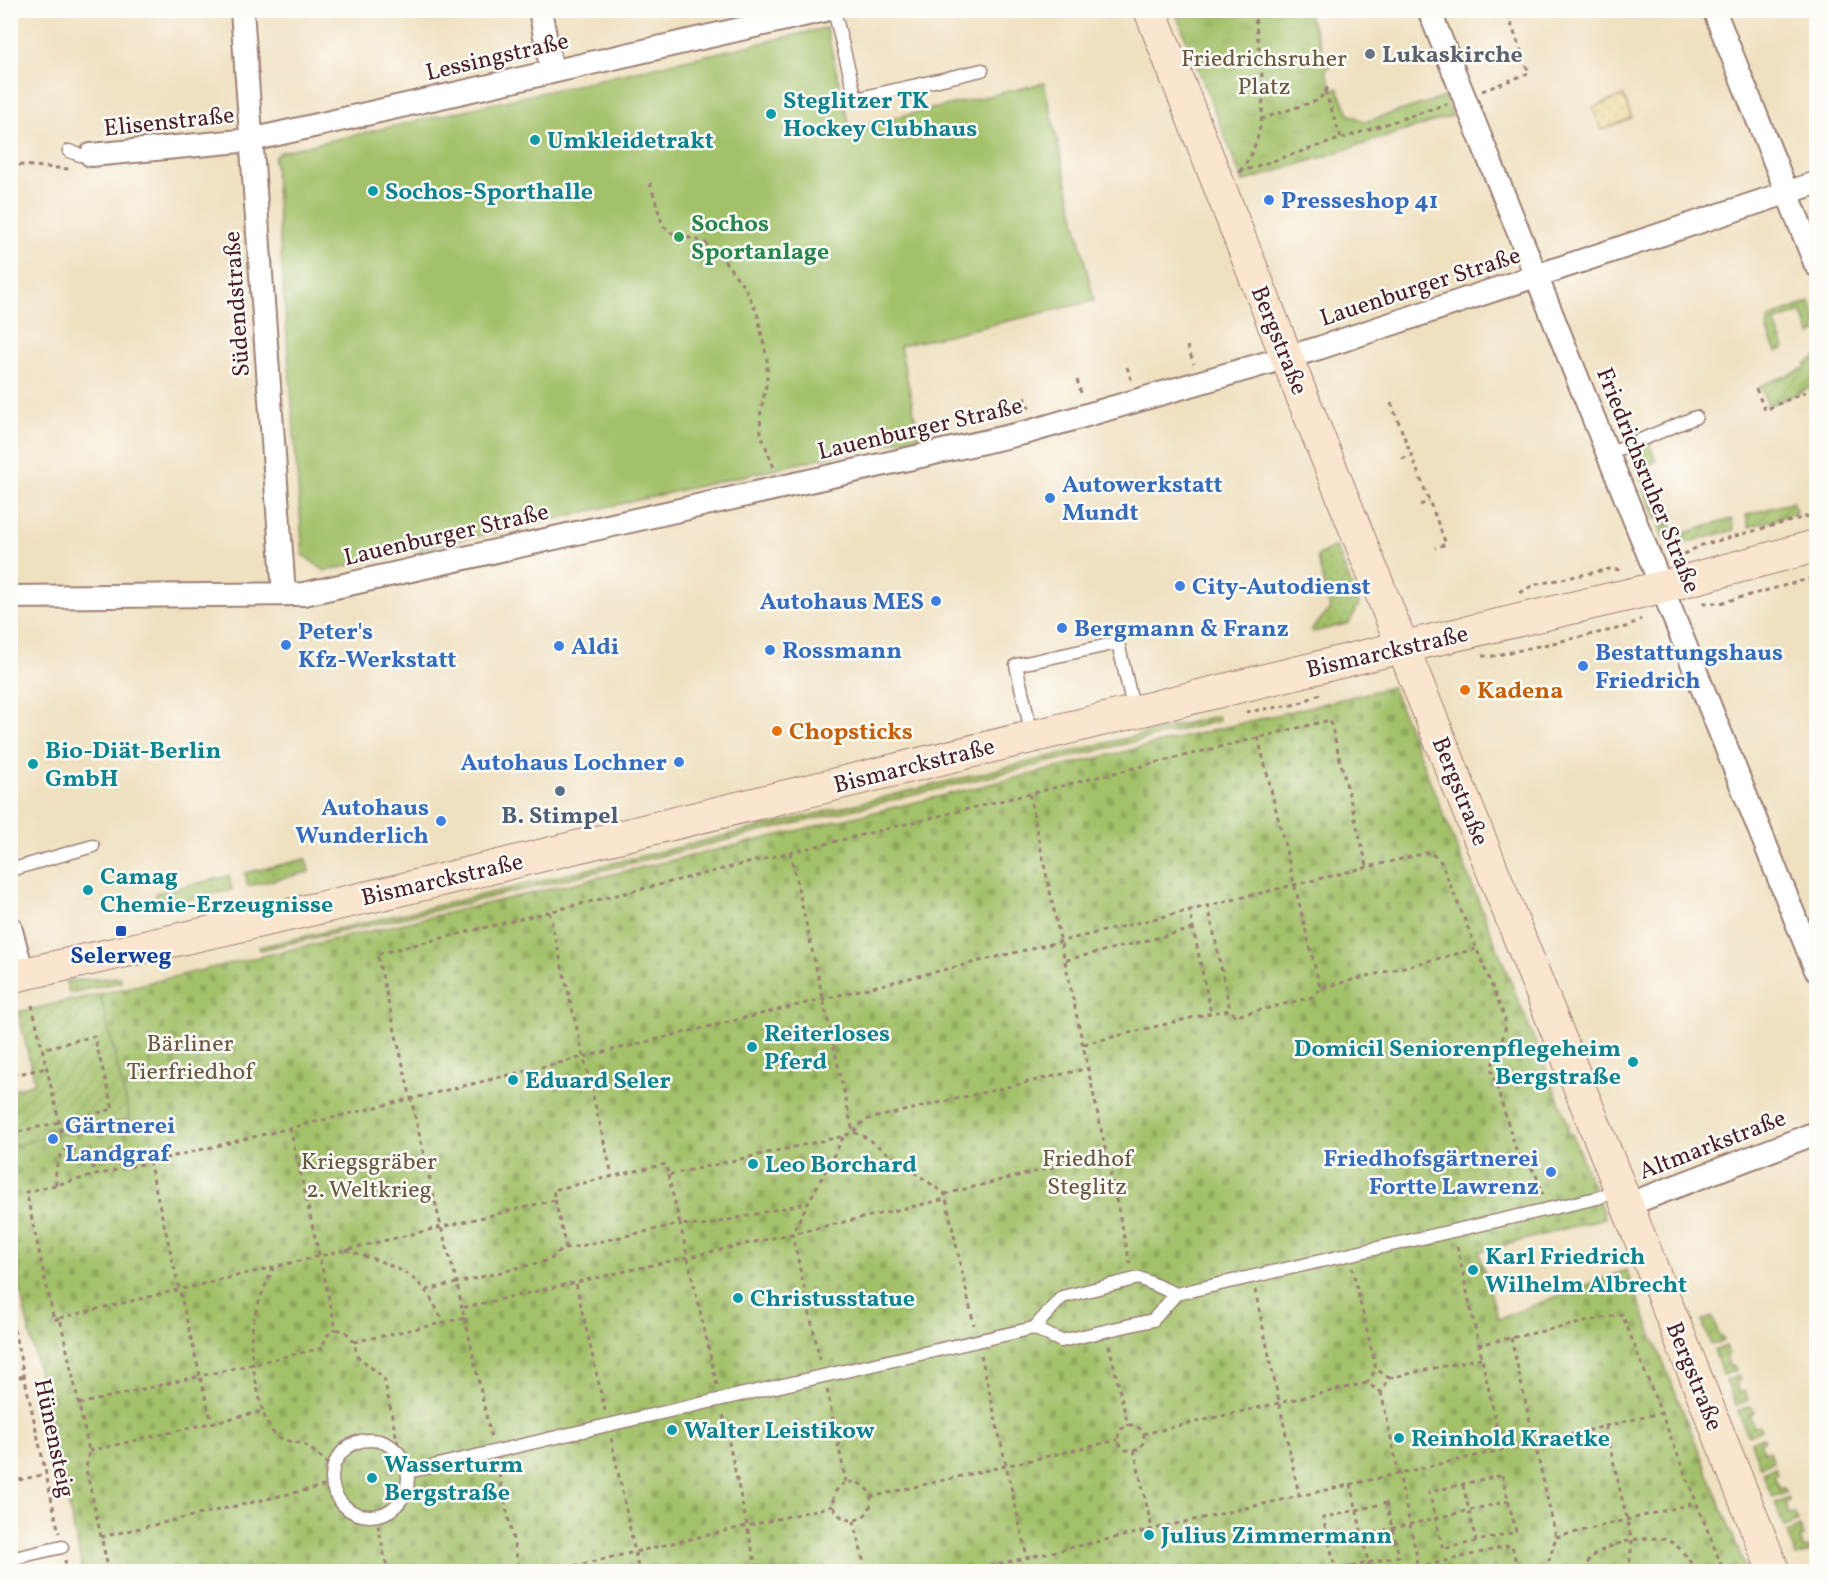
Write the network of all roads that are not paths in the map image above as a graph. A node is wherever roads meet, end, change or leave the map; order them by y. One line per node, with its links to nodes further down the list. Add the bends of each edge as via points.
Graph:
1 (242, 10): 10 (street, Südendstraße)
2 (540, 10): 9 (street)
3 (825, 10): 9 (street, Lessingstraße)
4 (834, 10): 8 (lane, via 856,99)
5 (1150, 10): 17 (street, Bergstraße)
6 (1429, 10): 16 (street, Friedrichsruher Straße)
7 (1714, 10): 14 (street)
8 (982, 70)
9 (552, 72): 10 (street, Lessingstraße)
10 (251, 140): 12 (street, Elisenstraße); 22 (street, Südendstraße)
11 (69, 151): 12 (lane)
12 (91, 155)
13 (1816, 183): 14 (street, Lauenburger Straße)
14 (1788, 193): 15 (street); 16 (street, Lauenburger Straße)
15 (1816, 265)
16 (1538, 276): 17 (street, Lauenburger Straße); 19 (street, Friedrichsruher Straße)
17 (1287, 357): 22 (street, Lauenburger Straße, via 1028,432 304,594); 24 (street, Bergstraße)
18 (1696, 417): 19 (lane)
19 (1608, 453): 21 (street, Friedrichsruher Straße)
20 (1816, 546): 21 (street, Bismarckstraße)
21 (1662, 587): 24 (street, Bismarckstraße); 30 (street, Friedrichsruher Straße)
22 (284, 594): 23 (street, Lauenburger Straße)
23 (10, 597)
24 (1403, 647): 25 (street, Bismarckstraße); 33 (street, Bergstraße)
25 (1135, 712): 26 (street, Bismarckstraße); 26 (lane, via 1118,643 1016,665)
26 (1033, 737): 31 (street, Bismarckstraße, via 395,891)
27 (93, 846): 28 (lane)
28 (10, 870)
29 (10, 927): 31 (street)
30 (1816, 970)
31 (17, 975)
32 (1816, 1133): 33 (street, Altmarkstraße)
33 (1624, 1197): 34 (lane, via 1547,1208); 39 (street, Bergstraße)
34 (1176, 1294): 35 (lane, via 1153,1320 1061,1341); 35 (lane, via 1139,1278 1062,1297)
35 (1034, 1328): 36 (lane)
36 (408, 1472): 36 (lane, via 405,1493 398,1504 376,1516 348,1509 336,1496 332,1484 338,1458 346,1449 368,1440 391,1446 400,1454)
37 (62, 1547): 38 (lane)
38 (10, 1559)
39 (1774, 1572)

